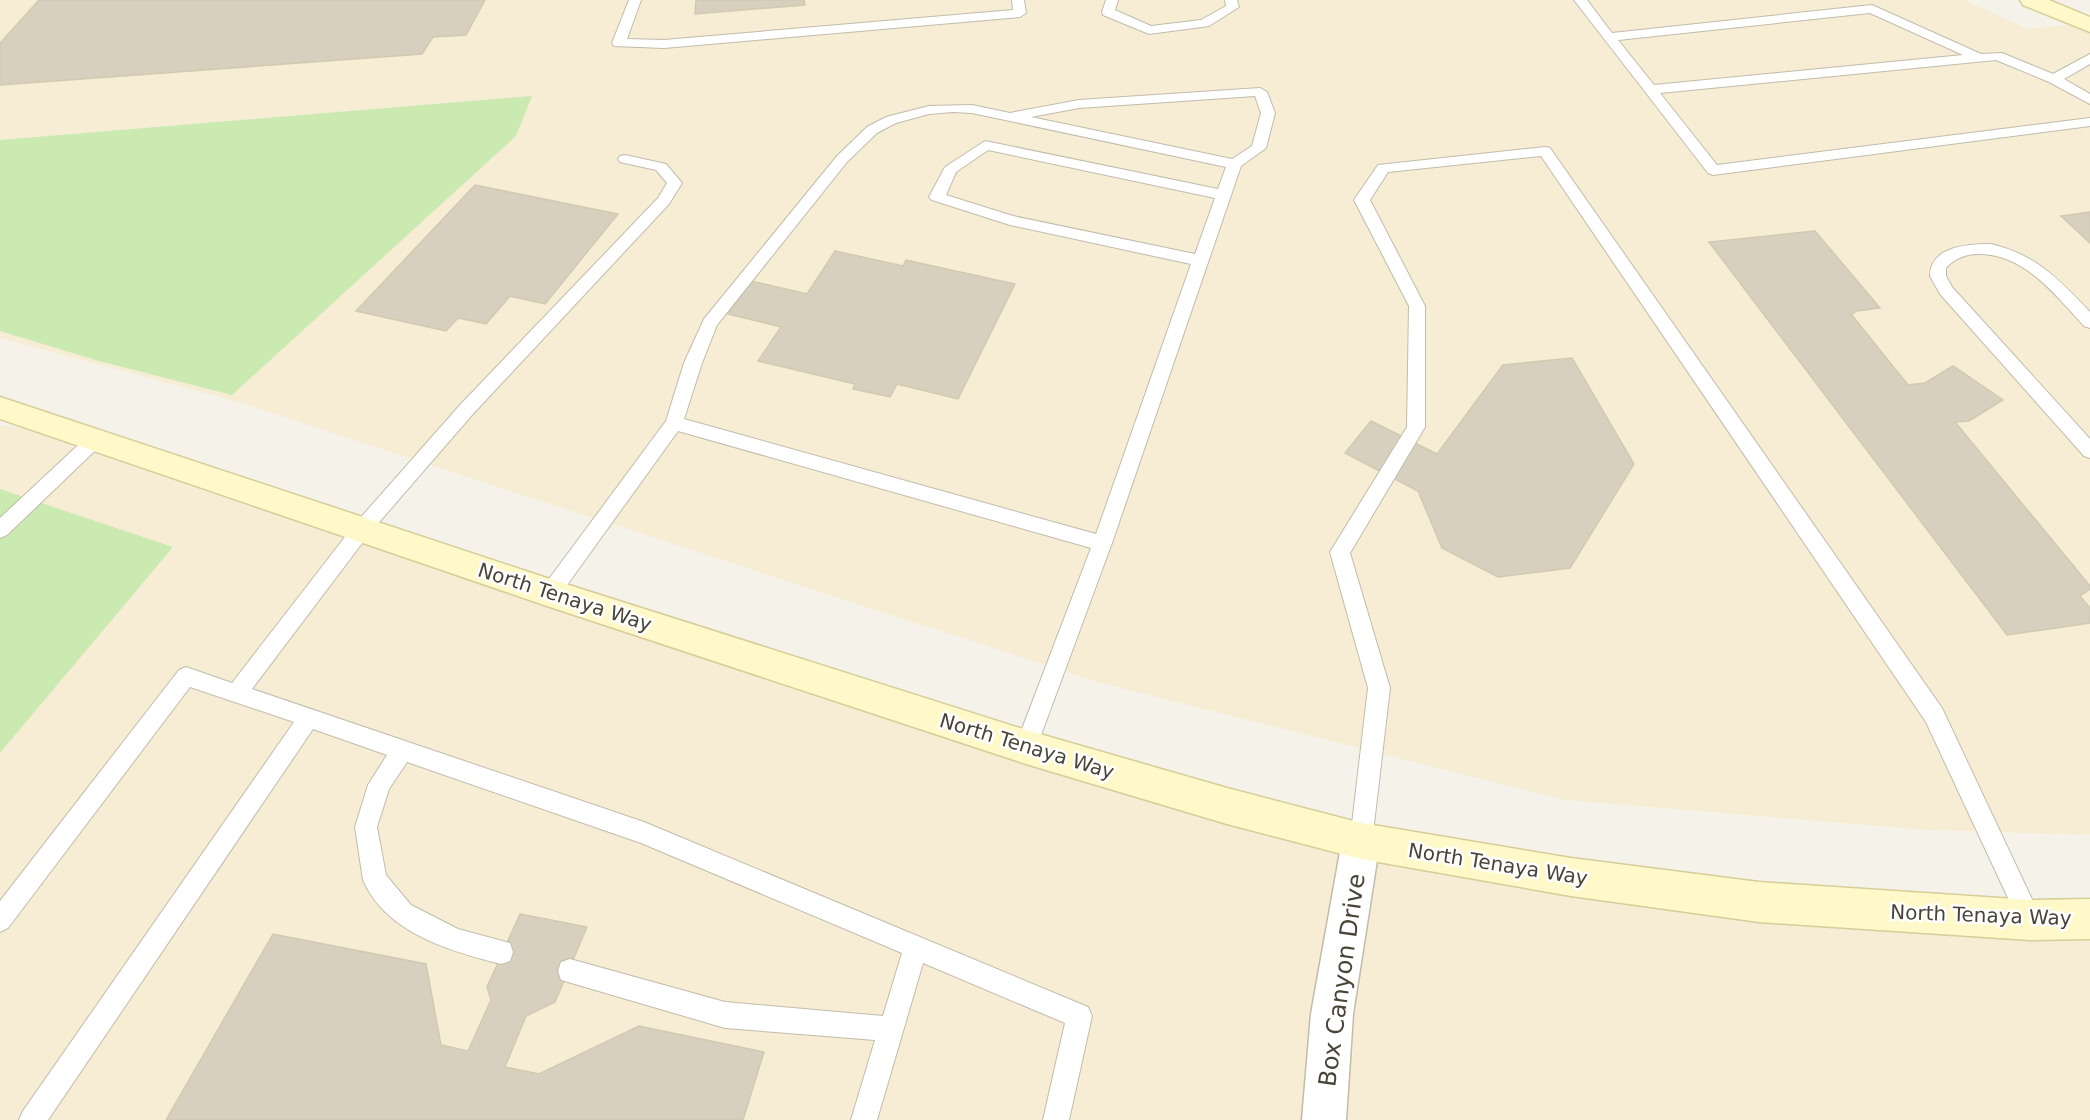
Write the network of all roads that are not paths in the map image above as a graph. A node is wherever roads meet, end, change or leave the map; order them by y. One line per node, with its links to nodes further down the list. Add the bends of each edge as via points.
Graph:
1 (634, 0): 2 (lane, via 620,43 664,44 1020,13)
2 (1017, 0)
3 (1112, 0): 4 (lane, via 1108,12 1149,30 1204,23 1233,7)
4 (1232, 0)
5 (1580, 0): 8 (lane)
6 (2031, 0): 7 (main road)
7 (2090, 25)
8 (1608, 37): 9 (lane, via 1872,9); 12 (lane)
9 (1980, 58): 11 (lane, via 1997,56); 12 (lane)
10 (2090, 58): 11 (lane)
11 (2054, 79): 13 (lane)
12 (1650, 90): 15 (lane, via 1713,170)
13 (2090, 100)
14 (1009, 117): 17 (lane); 17 (lane, via 1078,104 1260,92 1268,113 1259,148); 22 (lane, via 972,109 929,110 891,120 872,130 842,159 710,324)
15 (2090, 122)
16 (625, 159): 25 (lane, via 661,168 675,183 664,201 466,411)
17 (1234, 164): 18 (lane)
18 (1224, 195): 19 (lane); 19 (lane, via 985,145 950,171 937,197 1010,220)
19 (1201, 261): 27 (lane)
20 (2090, 322): 24 (lane, via 2038,271 2009,251 1967,249 1950,254 1938,267 1946,290)
21 (0, 408): 23 (main road, North Tenaya Way)
22 (674, 423): 27 (lane); 28 (lane)
23 (96, 439): 25 (main road, North Tenaya Way); 26 (lane)
24 (2090, 451)
25 (362, 529): 28 (main road, North Tenaya Way); 29 (lane)
26 (0, 530)
27 (1102, 543): 31 (lane)
28 (550, 593): 31 (main road, North Tenaya Way)
29 (237, 693): 30 (lane); 35 (lane, via 186,676)
30 (309, 718): 32 (lane); 41 (lane)
31 (1026, 747): 33 (main road, North Tenaya Way)
32 (402, 750): 37 (lane, via 644,833); 38 (lane, via 379,785 366,827 375,880 403,913 455,940)
33 (1361, 841): 36 (main road, North Tenaya Way, via 1570,877 1759,902); 36 (lane, via 1379,688 1340,552 1416,427 1417,306 1362,200 1383,168 1545,151 1934,715); 44 (street, Box Canyon Drive, via 1332,1014)
34 (2090, 919): 36 (main road, North Tenaya Way)
35 (0, 920)
36 (2030, 920)
37 (916, 947): 40 (lane); 43 (lane, via 1079,1016)
38 (501, 952)
39 (570, 971): 40 (lane, via 725,1015)
40 (891, 1029): 42 (lane)
41 (32, 1120)
42 (864, 1120)
43 (1056, 1120)
44 (1324, 1120)

